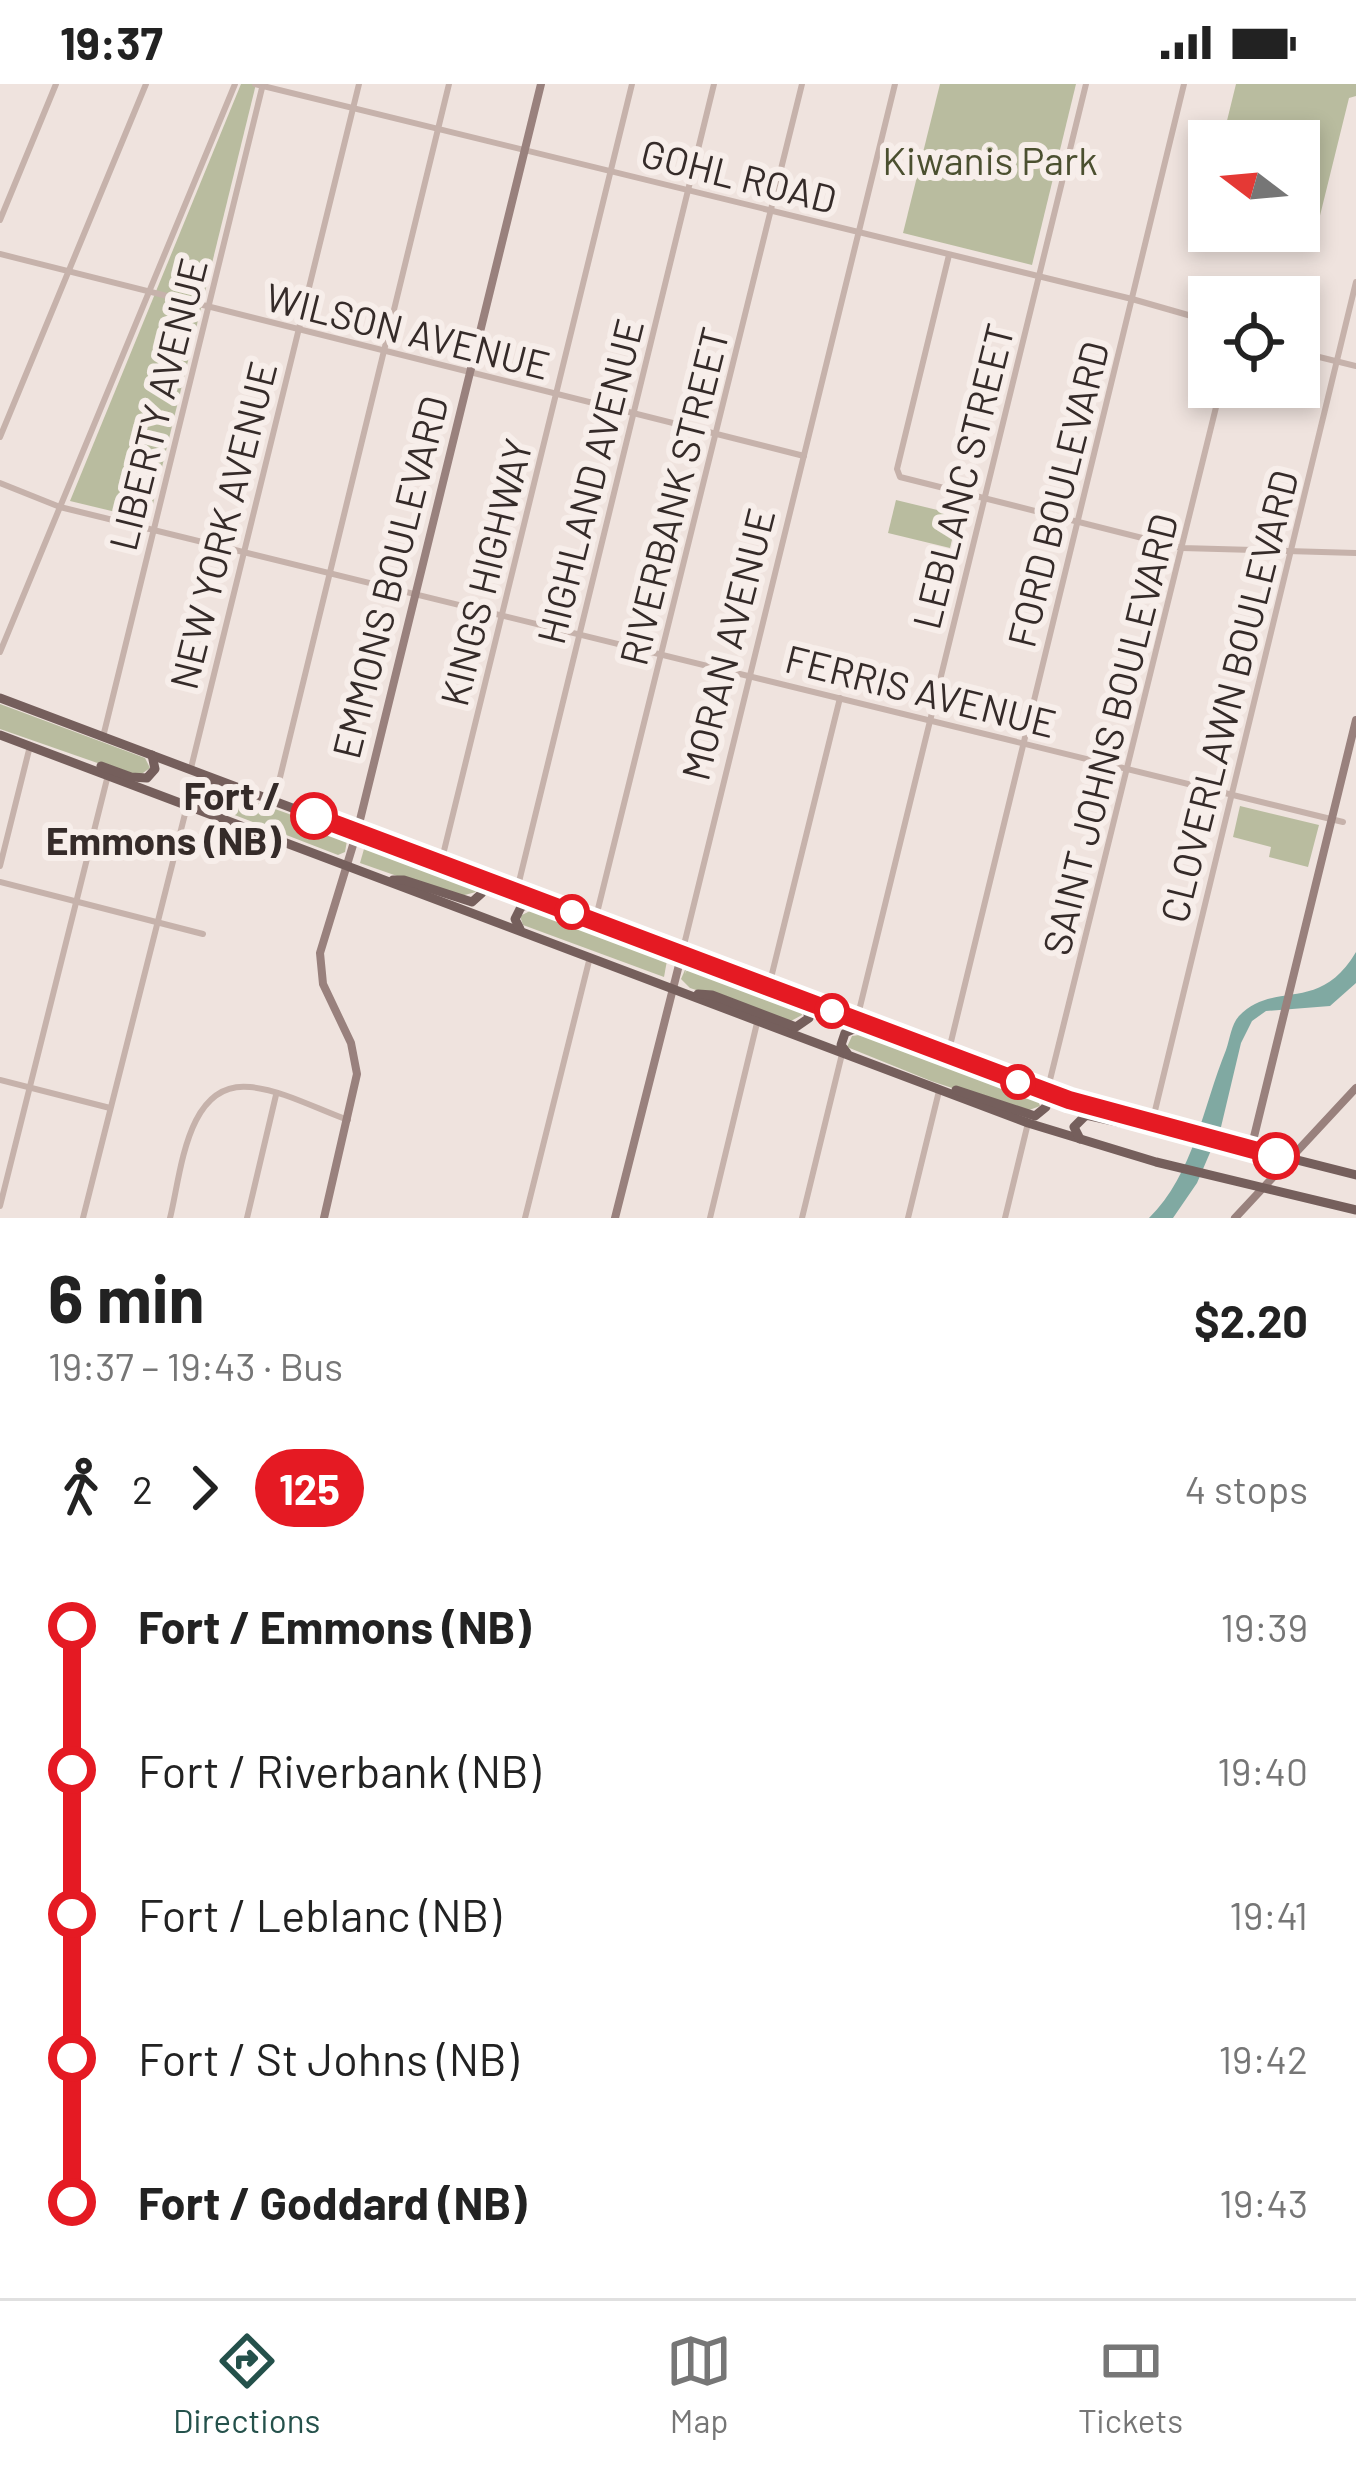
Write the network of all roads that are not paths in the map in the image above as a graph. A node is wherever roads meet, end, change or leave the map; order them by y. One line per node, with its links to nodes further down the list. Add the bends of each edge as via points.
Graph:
1 (56, 84): 20 (street)
2 (146, 84): 24 (street)
3 (235, 84): 27 (street)
4 (359, 84): 14 (street, NEW YORK AVENUE)
5 (449, 84): 15 (street)
6 (542, 84): 16 (street, EMMONS BOULEVARD)
7 (632, 84): 17 (street, KINGS HIGHWAY)
8 (714, 84): 18 (street, HIGHLAND AVENUE)
9 (802, 84): 19 (street, RIVERBANK STREET)
10 (895, 84): 21 (street, MORAN AVENUE)
11 (1086, 84): 25 (street, LEBLANC STREET)
12 (1184, 84): 28 (street, FORD BOULEVARD)
13 (260, 85): 14 (street, GOHL ROAD); 29 (street, LIBERTY AVENUE)
14 (353, 108): 15 (street, GOHL ROAD); 31 (street, NEW YORK AVENUE)
15 (438, 130): 16 (street, GOHL ROAD); 32 (street)
16 (525, 151): 17 (street, GOHL ROAD); 36 (street, EMMONS BOULEVARD)
17 (611, 172): 18 (street, GOHL ROAD); 37 (street, KINGS HIGHWAY)
18 (688, 191): 19 (street, GOHL ROAD); 39 (street, HIGHLAND AVENUE)
19 (770, 211): 21 (street, GOHL ROAD); 40 (street, RIVERBANK STREET)
20 (0, 220)
21 (859, 232): 23 (street, GOHL ROAD); 42 (street, MORAN AVENUE)
22 (0, 254): 24 (street, WILSON AVENUE)
23 (949, 255): 25 (street, GOHL ROAD); 44 (street, via 898,476)
24 (67, 274): 27 (street, WILSON AVENUE); 41 (street)
25 (1039, 277): 28 (street, GOHL ROAD); 44 (street, LEBLANC STREET)
26 (1356, 282): 34 (street, CLOVERLAWN BOULEVARD)
27 (148, 293): 29 (street, WILSON AVENUE); 45 (street)
28 (1132, 299): 30 (street, GOHL ROAD); 46 (street, FORD BOULEVARD)
29 (208, 309): 31 (street, WILSON AVENUE); 47 (street, LIBERTY AVENUE)
30 (1188, 315)
31 (298, 330): 32 (street, WILSON AVENUE); 49 (street, NEW YORK AVENUE)
32 (384, 352): 36 (street, WILSON AVENUE); 52 (street)
33 (1320, 358): 34 (street)
34 (1337, 362): 35 (street); 50 (street, CLOVERLAWN BOULEVARD)
35 (1356, 366)
36 (471, 373): 37 (street, WILSON AVENUE); 53 (street, EMMONS BOULEVARD)
37 (556, 394): 39 (street, WILSON AVENUE); 54 (street, KINGS HIGHWAY)
38 (1216, 408): 48 (street, SAINT JOHNS BOULEVARD)
39 (634, 413): 40 (street, WILSON AVENUE); 55 (street, HIGHLAND AVENUE)
40 (716, 433): 42 (street, WILSON AVENUE); 57 (street, RIVERBANK STREET)
41 (0, 437)
42 (804, 456): 58 (street, MORAN AVENUE)
43 (0, 483): 45 (street, FERRIS AVENUE)
44 (985, 499): 46 (street); 62 (street, LEBLANC STREET)
45 (60, 507): 47 (street, FERRIS AVENUE); 56 (street)
46 (1078, 521): 48 (street); 65 (street, FORD BOULEVARD)
47 (154, 530): 49 (street, FERRIS AVENUE); 64 (street, LIBERTY AVENUE)
48 (1182, 548): 50 (street); 70 (street, SAINT JOHNS BOULEVARD)
49 (244, 551): 52 (street, FERRIS AVENUE); 69 (street, NEW YORK AVENUE)
50 (1292, 552): 51 (street); 72 (street, CLOVERLAWN BOULEVARD)
51 (1356, 554)
52 (330, 573): 53 (street, FERRIS AVENUE); 73 (street)
53 (416, 594): 54 (street, FERRIS AVENUE); 77 (street, EMMONS BOULEVARD)
54 (502, 615): 55 (street, FERRIS AVENUE); 78 (street, KINGS HIGHWAY)
55 (579, 634): 57 (street, FERRIS AVENUE); 84 (street, HIGHLAND AVENUE)
56 (0, 652)
57 (662, 654): 58 (street, FERRIS AVENUE); 87 (street, RIVERBANK STREET)
58 (750, 676): 60 (street, FERRIS AVENUE); 90 (street, MORAN AVENUE)
59 (0, 698): 64 (main road)
60 (840, 698): 62 (street, FERRIS AVENUE); 92 (street)
61 (1356, 720): 75 (street)
62 (930, 721): 65 (street, FERRIS AVENUE); 97 (street, LEBLANC STREET)
63 (0, 735): 66 (main road)
64 (103, 736): 68 (main road)
65 (1024, 742): 70 (street, FERRIS AVENUE); 99 (street, FORD BOULEVARD)
66 (30, 746): 67 (main road); 79 (street)
67 (44, 751): 68 (main road, via 141,779 155,769); 71 (main road)
68 (152, 755): 69 (main road)
69 (190, 770): 73 (main road)
70 (1128, 770): 72 (street, FERRIS AVENUE); 106 (street, SAINT JOHNS BOULEVARD)
71 (108, 775): 74 (main road); 85 (street)
72 (1232, 795): 75 (street, FERRIS AVENUE); 111 (street, CLOVERLAWN BOULEVARD)
73 (275, 803): 74 (main road, via 198,782); 77 (main road)
74 (187, 806): 80 (main road); 86 (street)
75 (1332, 819): 76 (street, FERRIS AVENUE); 114 (street)
76 (1343, 822)
77 (357, 832): 78 (main road); 80 (street, EMMONS BOULEVARD)
78 (441, 863): 81 (main road)
79 (0, 866)
80 (348, 866): 82 (main road); 109 (street, EMMONS BOULEVARD, via 320,963 356,1061)
81 (478, 877): 82 (main road, via 482,893 472,902); 84 (main road)
82 (388, 881): 88 (main road)
83 (0, 882): 85 (street)
84 (516, 892): 87 (main road)
85 (75, 901): 86 (street); 103 (street)
86 (157, 922): 89 (street); 108 (street)
87 (601, 923): 88 (main road, via 528,904 517,911); 90 (main road)
88 (517, 928): 91 (main road)
89 (203, 934)
90 (682, 953): 92 (main road); 93 (street, MORAN AVENUE)
91 (590, 957): 93 (main road); 125 (street)
92 (769, 987): 95 (main road)
93 (671, 988): 94 (main road); 126 (street, MORAN AVENUE)
94 (686, 993): 95 (main road, via 796,1028 811,1013); 96 (main road)
95 (801, 999): 97 (main road)
96 (758, 1020): 98 (main road); 120 (street)
97 (856, 1021): 99 (main road)
98 (842, 1054): 100 (main road); 127 (street)
99 (947, 1057): 100 (main road, via 854,1029 841,1045); 106 (main road)
100 (854, 1058): 102 (main road)
101 (0, 1080): 103 (street)
102 (916, 1082): 105 (main road); 106 (main road, via 1035,1116)
103 (30, 1088): 108 (street); 118 (street)
104 (1356, 1089): 115 (street)
105 (939, 1091): 110 (main road); 128 (street)
106 (1048, 1092): 111 (main road)
107 (276, 1095): 109 (street); 122 (street, via 238,1087 203,1107); 123 (street)
108 (110, 1108): 121 (street)
109 (348, 1120): 124 (street, EMMONS BOULEVARD)
110 (1028, 1123): 113 (main road); 129 (street)
111 (1152, 1123): 112 (main road)
112 (1164, 1126): 113 (main road, via 1087,1114 1074,1129); 114 (main road)
113 (1084, 1143): 117 (main road)
114 (1251, 1149): 115 (main road)
115 (1290, 1159): 116 (main road); 117 (street)
116 (1356, 1175)
117 (1263, 1187): 119 (main road); 130 (street)
118 (0, 1205)
119 (1356, 1206)
120 (710, 1217)
121 (82, 1218)
122 (170, 1218)
123 (247, 1218)
124 (324, 1218)
125 (525, 1218)
126 (615, 1218)
127 (802, 1218)
128 (908, 1218)
129 (1005, 1218)
130 (1235, 1218)

